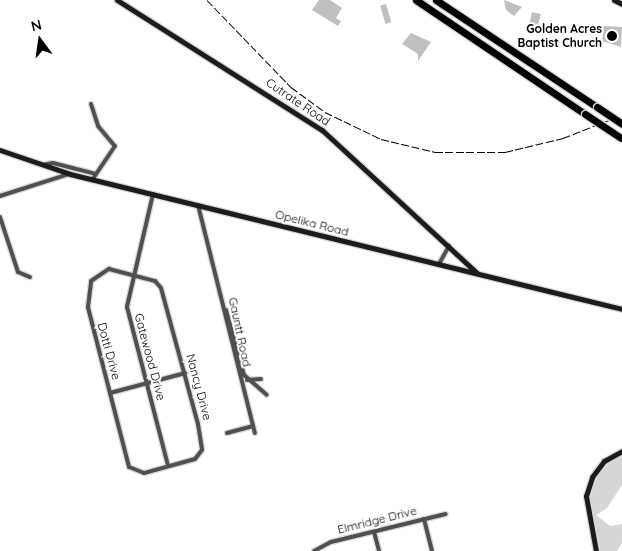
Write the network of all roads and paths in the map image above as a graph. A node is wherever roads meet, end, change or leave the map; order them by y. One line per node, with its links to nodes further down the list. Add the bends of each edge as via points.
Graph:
1 (117, 0): 17 (main road, Cutrate Road, via 322,130)
2 (416, 0): 8 (highway, bridge)
3 (436, 0): 7 (highway, bridge)
4 (614, 0): 5 (main road)
5 (622, 4)
6 (91, 104): 12 (street, via 98,126 115,146)
7 (622, 124)
8 (622, 138)
9 (0, 150): 10 (main road, Opelika Road)
10 (42, 165): 11 (main road, Opelika Road); 12 (street, via 53,163)
11 (70, 174): 12 (main road, Opelika Road); 14 (street)
12 (94, 176): 13 (main road, Opelika Road)
13 (153, 194): 15 (main road, Opelika Road); 20 (street, Gatewood Drive)
14 (0, 196)
15 (198, 205): 18 (main road, Opelika Road); 23 (street, Gauntt Road)
16 (0, 217): 21 (street, via 18,272)
17 (449, 246): 18 (street); 19 (main road, Cutrate Road)
18 (439, 264): 19 (main road, Opelika Road)
19 (477, 273): 22 (main road, Opelika Road)
20 (133, 274): 24 (street, Nancy Drive, via 155,281 161,288); 27 (street, Gatewood Drive, via 127,307); 28 (street, Dotti Drive, via 102,270 89,288 91,326)
21 (30, 277)
22 (622, 309)
23 (226, 310): 26 (street); 30 (street, Gauntt Road)
24 (185, 373): 27 (street); 34 (street, Nancy Drive, via 202,450 195,459)
25 (261, 379): 26 (street)
26 (247, 380): 29 (street)
27 (146, 382): 28 (street); 34 (street, Gatewood Drive)
28 (110, 393): 35 (street, Dotti Drive)
29 (266, 395)
30 (253, 426): 31 (street); 32 (street, Gauntt Road)
31 (227, 433)
32 (255, 433)
33 (622, 451): 44 (main road, via 604,461 592,477 586,496)
34 (168, 466): 35 (street, Nancy Drive, via 144,473)
35 (132, 470)
36 (446, 514): 37 (street, Elmridge Drive)
37 (424, 519): 38 (street, Elmridge Drive); 43 (street)
38 (374, 532): 39 (street, Elmridge Drive); 42 (street)
39 (326, 544): 40 (street, Elmridge Drive); 41 (street)
40 (314, 551)
41 (328, 551)
42 (379, 551)
43 (432, 551)
44 (596, 551)

